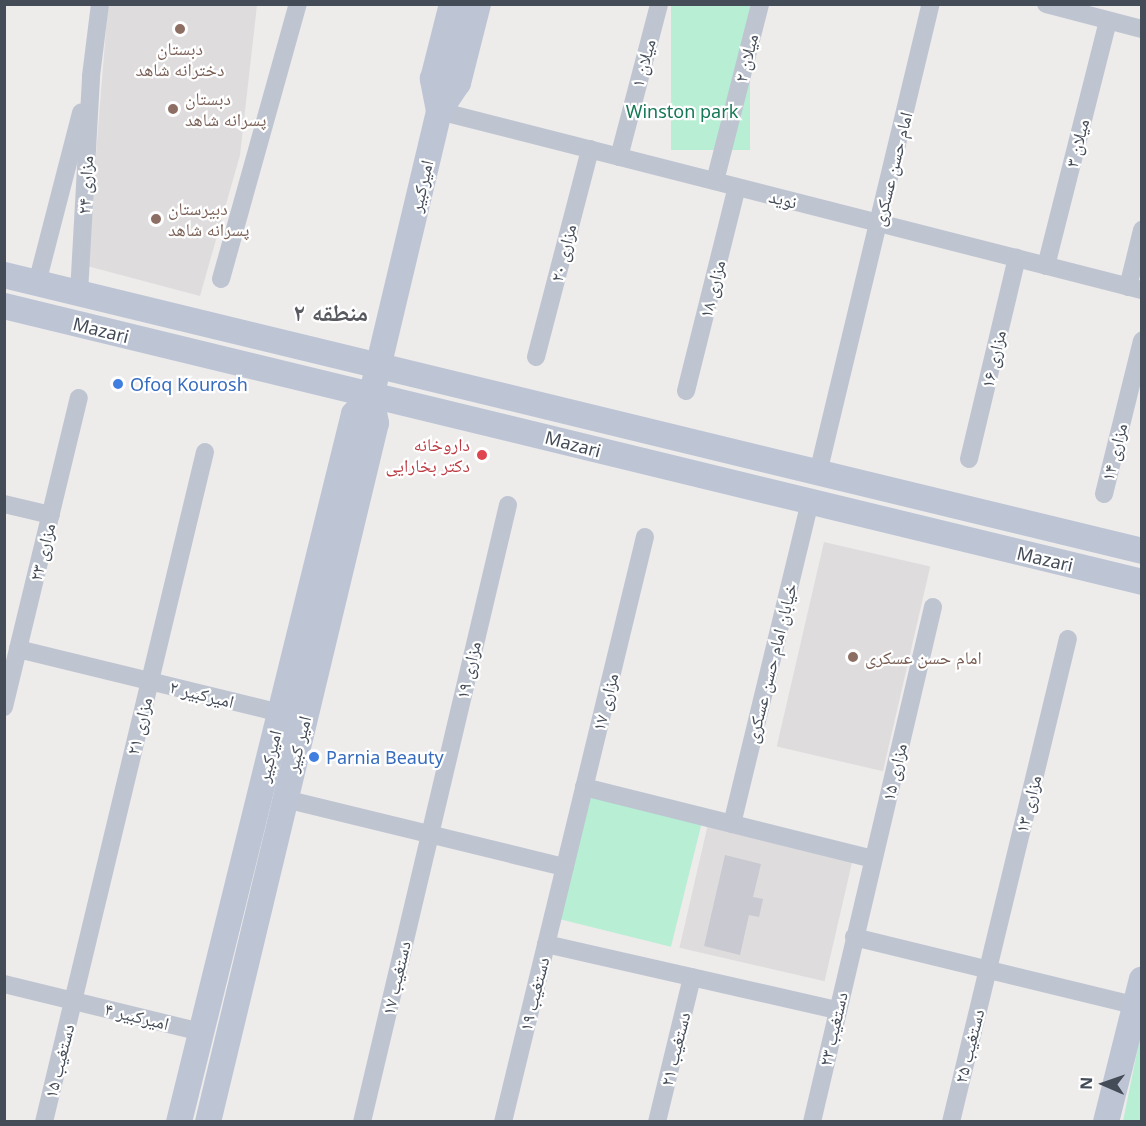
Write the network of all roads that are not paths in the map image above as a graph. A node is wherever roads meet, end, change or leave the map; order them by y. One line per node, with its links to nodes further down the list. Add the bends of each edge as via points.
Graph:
1 (100, 4): 12 (street)
2 (298, 4): 23 (street)
3 (452, 4): 13 (main road, امیرکبیر, via 433,79)
4 (478, 4): 13 (main road, via 458,83)
5 (658, 4): 15 (street, میلان ۱)
6 (760, 4): 16 (street, میلان ۲)
7 (931, 4): 18 (street, امام حسن عسکری)
8 (1046, 4): 9 (street)
9 (1081, 9): 10 (street)
10 (1108, 21): 11 (street); 21 (street, میلان ۳)
11 (1142, 29)
12 (91, 76): 24 (street); 26 (street, مزاری ۲۴)
13 (439, 111): 14 (street, نوید); 30 (main road, امیرکبیر)
14 (590, 149): 15 (street, نوید); 29 (street, مزاری ۲۰)
15 (619, 157): 16 (street, نوید)
16 (715, 181): 17 (street, نوید)
17 (737, 187): 18 (street, نوید); 31 (street, مزاری ۱۸)
18 (878, 223): 20 (street, نوید); 36 (street, امام حسن عسکری)
19 (1142, 230): 25 (street)
20 (1017, 258): 21 (street, نوید); 35 (street, مزاری ۱۶)
21 (1046, 266): 25 (street, نوید)
22 (4, 275): 24 (main road, Mazari)
23 (221, 279)
24 (37, 283): 26 (main road, Mazari)
25 (1135, 288)
26 (79, 293): 30 (main road, Mazari)
27 (4, 306): 32 (main road, Mazari)
28 (1142, 341): 37 (street, مزاری ۱۴)
29 (536, 357)
30 (378, 367): 32 (main road, امیر کبیر); 36 (main road, Mazari)
31 (686, 392)
32 (371, 397): 38 (main road, Mazari); 52 (main road, امیرکبیر, via 354,414); 54 (main road, امیر کبیر, via 376,423)
33 (79, 398): 42 (street, مزاری ۲۳)
34 (205, 452): 50 (street, مزاری ۲۱)
35 (969, 459)
36 (818, 473): 41 (main road, Mazari)
37 (1104, 494)
38 (810, 502): 44 (main road, Mazari); 55 (street, خیابان امام حسن عسکری)
39 (4, 504): 42 (street)
40 (507, 505): 56 (street, مزاری ۱۹)
41 (980, 513): 44 (main road); 45 (main road, Mazari)
42 (51, 516): 49 (street, مزاری ۲۳)
43 (645, 537): 53 (street, مزاری ۱۷)
44 (973, 542): 46 (main road, Mazari)
45 (1142, 551)
46 (1142, 582)
47 (933, 607): 57 (street, مزاری ۱۵)
48 (1068, 639): 63 (street, مزاری ۱۳)
49 (18, 649): 50 (street, امیرکبیر ۲); 51 (street, مزاری ۲۳)
50 (150, 681): 52 (street, امیرکبیر ۲); 67 (street, مزاری ۲۱)
51 (4, 707)
52 (280, 713): 59 (main road, امیرکبیر)
53 (584, 787): 55 (street); 58 (street, مزاری ۱۷)
54 (285, 799): 56 (street); 60 (main road, امیر کبیر)
55 (732, 824): 57 (street)
56 (429, 834): 58 (street); 74 (street, دستغیب ۱۷)
57 (873, 859): 61 (street, مزاری ۱۵)
58 (565, 867): 62 (street, دستغیب ۱۹)
59 (234, 899): 60 (main road); 70 (main road, امیرکبیر)
60 (259, 905): 73 (main road, امیر کبیر)
61 (854, 937): 63 (street); 69 (street, دستغیب ۲۳)
62 (546, 944): 64 (street); 75 (street, دستغیب ۱۹)
63 (988, 970): 68 (street); 78 (street, دستغیب ۲۵)
64 (692, 977): 69 (street); 76 (street, دستغیب ۲۱)
65 (1142, 979): 68 (main road)
66 (4, 984): 67 (street, امیرکبیر ۴)
67 (73, 1001): 70 (street, امیرکبیر ۴); 71 (street, دستغیب ۱۵)
68 (1138, 1006): 79 (main road)
69 (837, 1010): 77 (street, دستغیب ۲۳)
70 (201, 1032): 72 (main road, امیرکبیر)
71 (44, 1122)
72 (179, 1122)
73 (208, 1122)
74 (362, 1122)
75 (503, 1122)
76 (657, 1122)
77 (812, 1122)
78 (951, 1122)
79 (1106, 1122)

